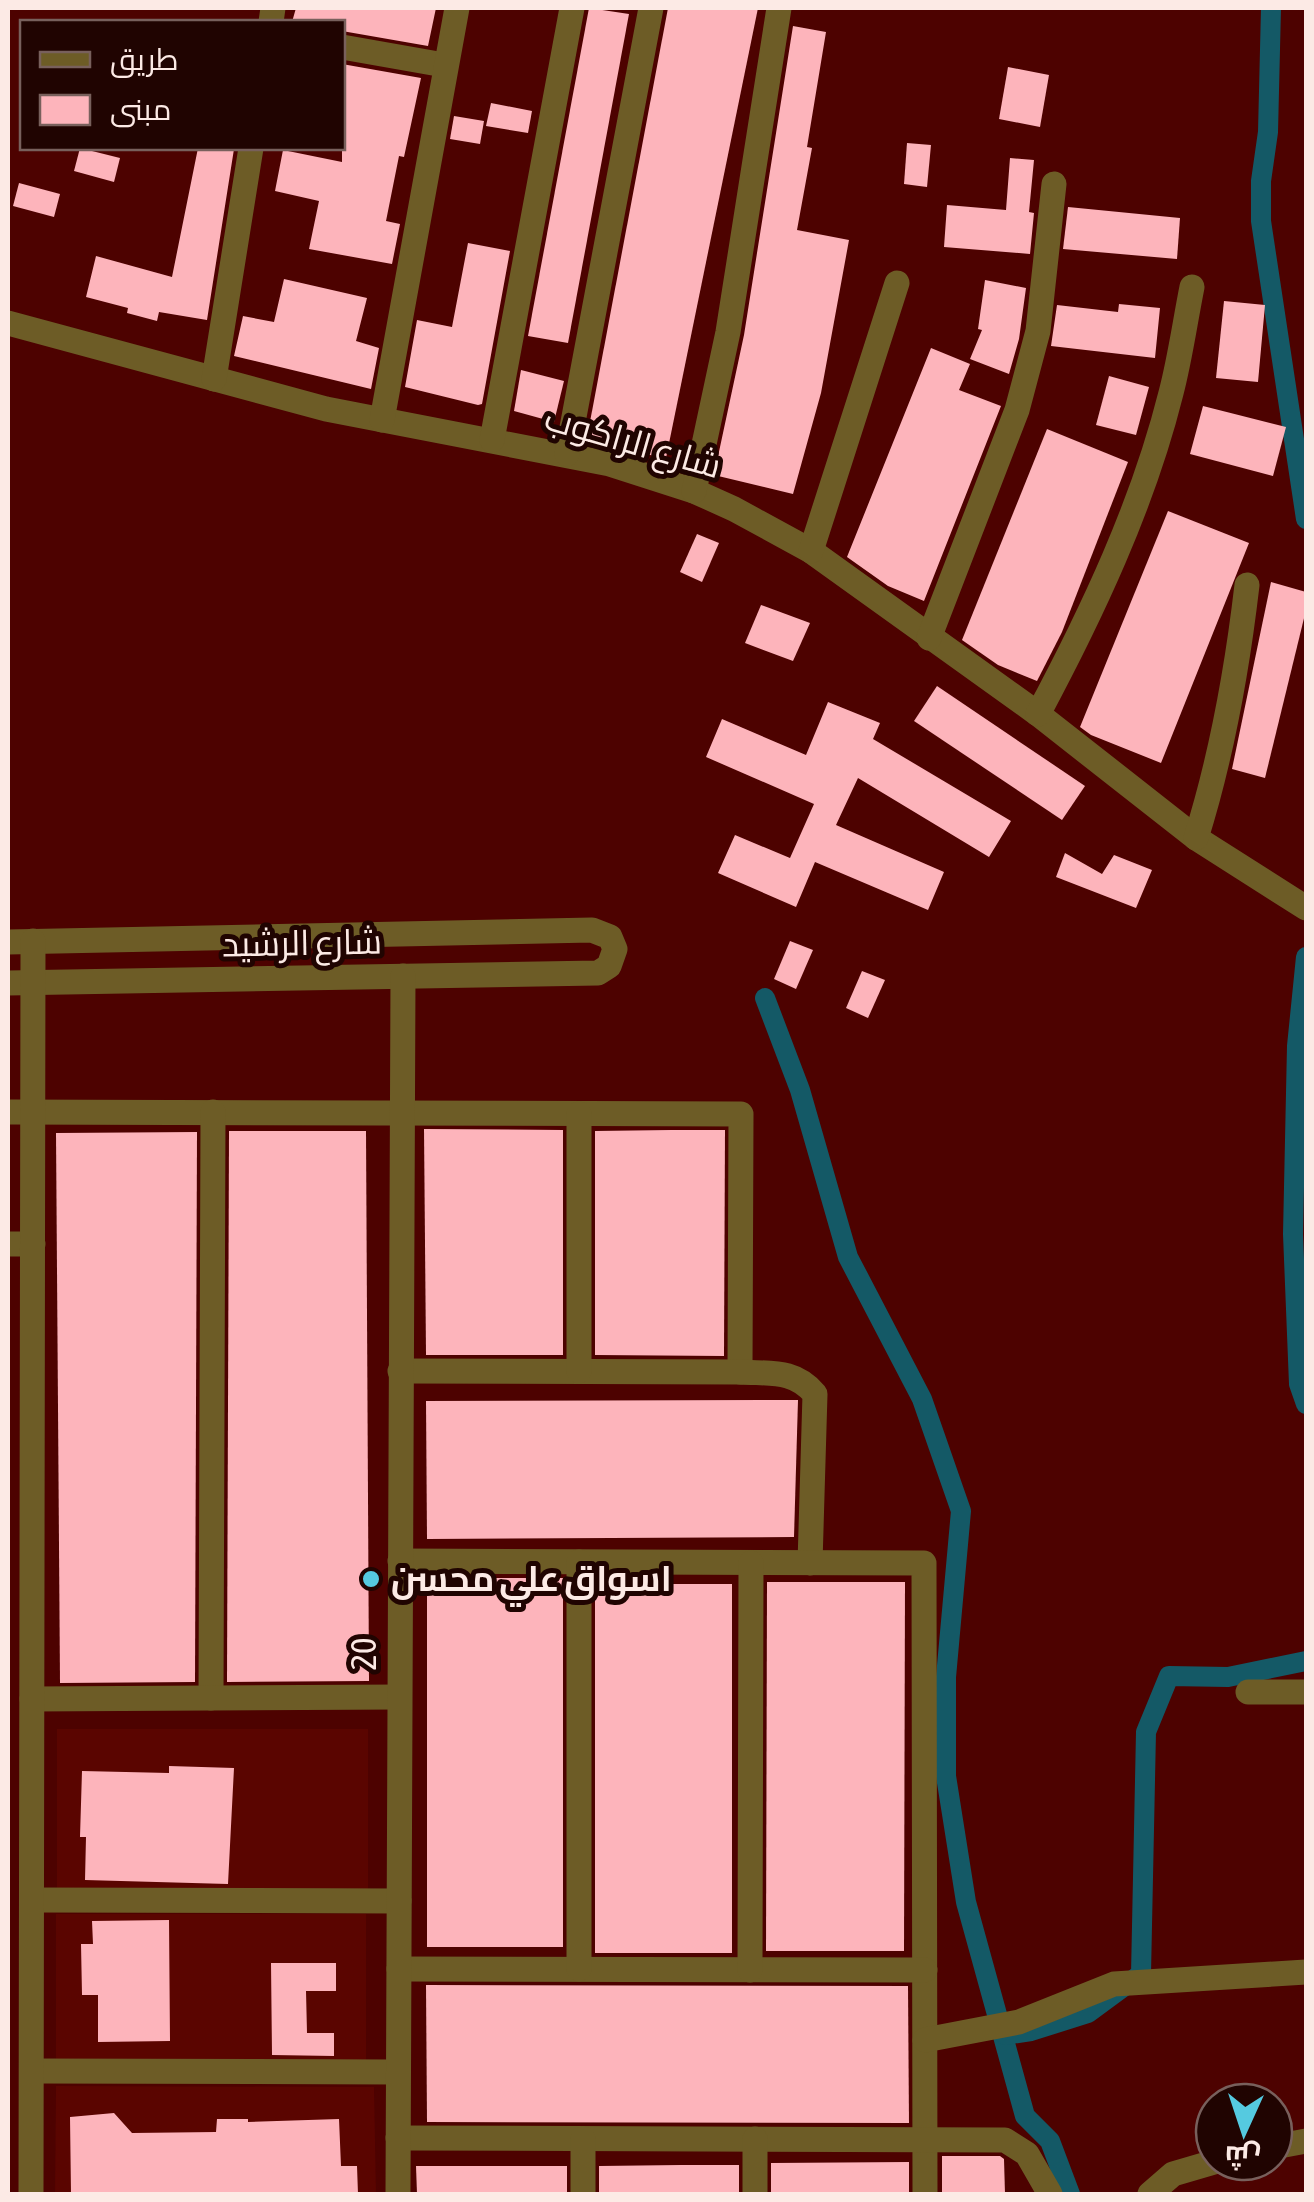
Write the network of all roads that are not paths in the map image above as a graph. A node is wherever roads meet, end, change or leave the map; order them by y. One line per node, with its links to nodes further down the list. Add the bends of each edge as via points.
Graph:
1 (456, 8): 6 (street)
2 (572, 8): 14 (street)
3 (651, 8): 15 (street)
4 (779, 8): 16 (street, via 728,332)
5 (345, 48): 6 (street)
6 (444, 65): 13 (street)
7 (251, 150): 12 (street)
8 (1054, 184): 19 (street, via 1038,331 1017,410)
9 (897, 283): 17 (street)
10 (1192, 287): 20 (street, via 1150,463 1119,546)
11 (8, 323): 12 (street, شارع الراكوب)
12 (214, 380): 13 (street, شارع الراكوب)
13 (382, 420): 14 (street, شارع الراكوب)
14 (492, 440): 15 (street, شارع الراكوب)
15 (567, 454): 16 (street, شارع الراكوب)
16 (694, 491): 17 (street, شارع الراكوب)
17 (811, 551): 19 (street, شارع الراكوب)
18 (1246, 584): 21 (street, via 1217,772)
19 (929, 638): 20 (street, شارع الراكوب)
20 (1038, 714): 21 (street, شارع الراكوب)
21 (1196, 838): 22 (street, شارع الراكوب)
22 (1306, 908)
23 (20, 941): 24 (street, شارع الرشيد, via 592,930 610,937 615,948 609,966 598,973); 25 (street)
24 (404, 976): 25 (street, شارع الرشيد); 29 (street, 20)
25 (20, 982): 27 (street)
26 (8, 1112): 27 (street)
27 (34, 1112): 28 (street); 31 (street)
28 (213, 1112): 29 (street); 42 (street)
29 (401, 1113): 30 (street); 32 (street, 20)
30 (579, 1114): 33 (street); 34 (street, via 741,1114)
31 (20, 1244): 43 (street)
32 (400, 1371): 33 (street); 35 (street, 20)
33 (578, 1371): 34 (street)
34 (740, 1372): 37 (street, via 786,1374 804,1380 815,1394)
35 (400, 1562): 36 (street); 41 (street, 20)
36 (580, 1562): 38 (street); 48 (street)
37 (810, 1562): 38 (street); 50 (street, via 924,1563)
38 (751, 1563): 49 (street)
39 (1248, 1692): 40 (street)
40 (1306, 1692)
41 (399, 1697): 42 (street); 45 (street, 20)
42 (211, 1698): 43 (street)
43 (32, 1699): 44 (street)
44 (20, 1752): 46 (street)
45 (399, 1901): 46 (street); 47 (street, 20)
46 (24, 1911): 53 (street)
47 (399, 1969): 48 (street); 54 (street, 20)
48 (578, 1970): 49 (street)
49 (750, 1970): 50 (street)
50 (925, 1970): 52 (street)
51 (1306, 1972): 52 (street, via 1114,1984 1019,2022)
52 (925, 2040): 58 (street)
53 (32, 2071): 54 (street); 60 (street)
54 (398, 2072): 55 (street, 20)
55 (398, 2138): 56 (street); 61 (street, 20)
56 (584, 2139): 57 (street); 62 (street)
57 (755, 2140): 58 (street); 63 (street)
58 (925, 2140): 64 (street); 65 (street, via 1005,2140 1027,2154)
59 (1194, 2168): 66 (street, via 1173,2174)
60 (31, 2194)
61 (398, 2194)
62 (583, 2194)
63 (755, 2194)
64 (925, 2194)
65 (1050, 2194)
66 (1150, 2194)

